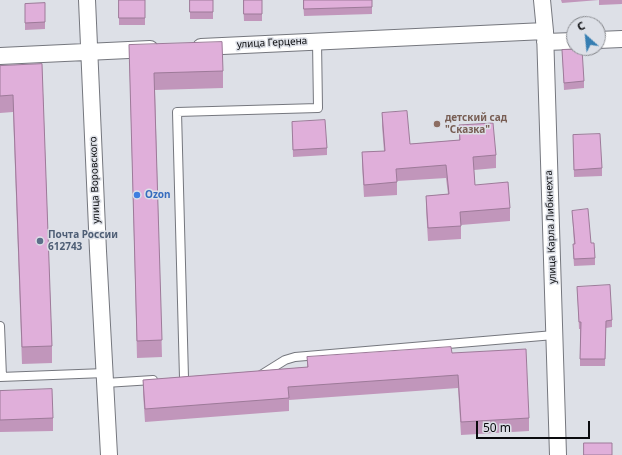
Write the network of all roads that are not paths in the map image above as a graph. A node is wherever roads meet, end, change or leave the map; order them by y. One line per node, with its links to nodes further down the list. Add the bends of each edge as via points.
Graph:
1 (87, 0): 8 (street, улица Воровского)
2 (542, 0): 3 (street, улица Карла Либкнехта)
3 (545, 36): 5 (street, улица Герцена); 7 (street, улица Герцена); 11 (street, улица Карла Либкнехта)
4 (622, 39): 6 (street)
5 (566, 40)
6 (606, 40)
7 (317, 41): 8 (street, улица Герцена); 15 (lane, via 318,108 177,112)
8 (89, 52): 9 (street, улица Герцена); 14 (street, улица Воровского)
9 (0, 56)
10 (0, 326): 13 (lane)
11 (554, 335): 12 (lane, via 295,357 285,360 262,375); 18 (street, улица Карла Либкнехта)
12 (254, 375)
13 (1, 377): 14 (lane)
14 (105, 378): 16 (lane); 17 (street, улица Воровского)
15 (184, 378)
16 (160, 380)
17 (109, 455)
18 (558, 455)

